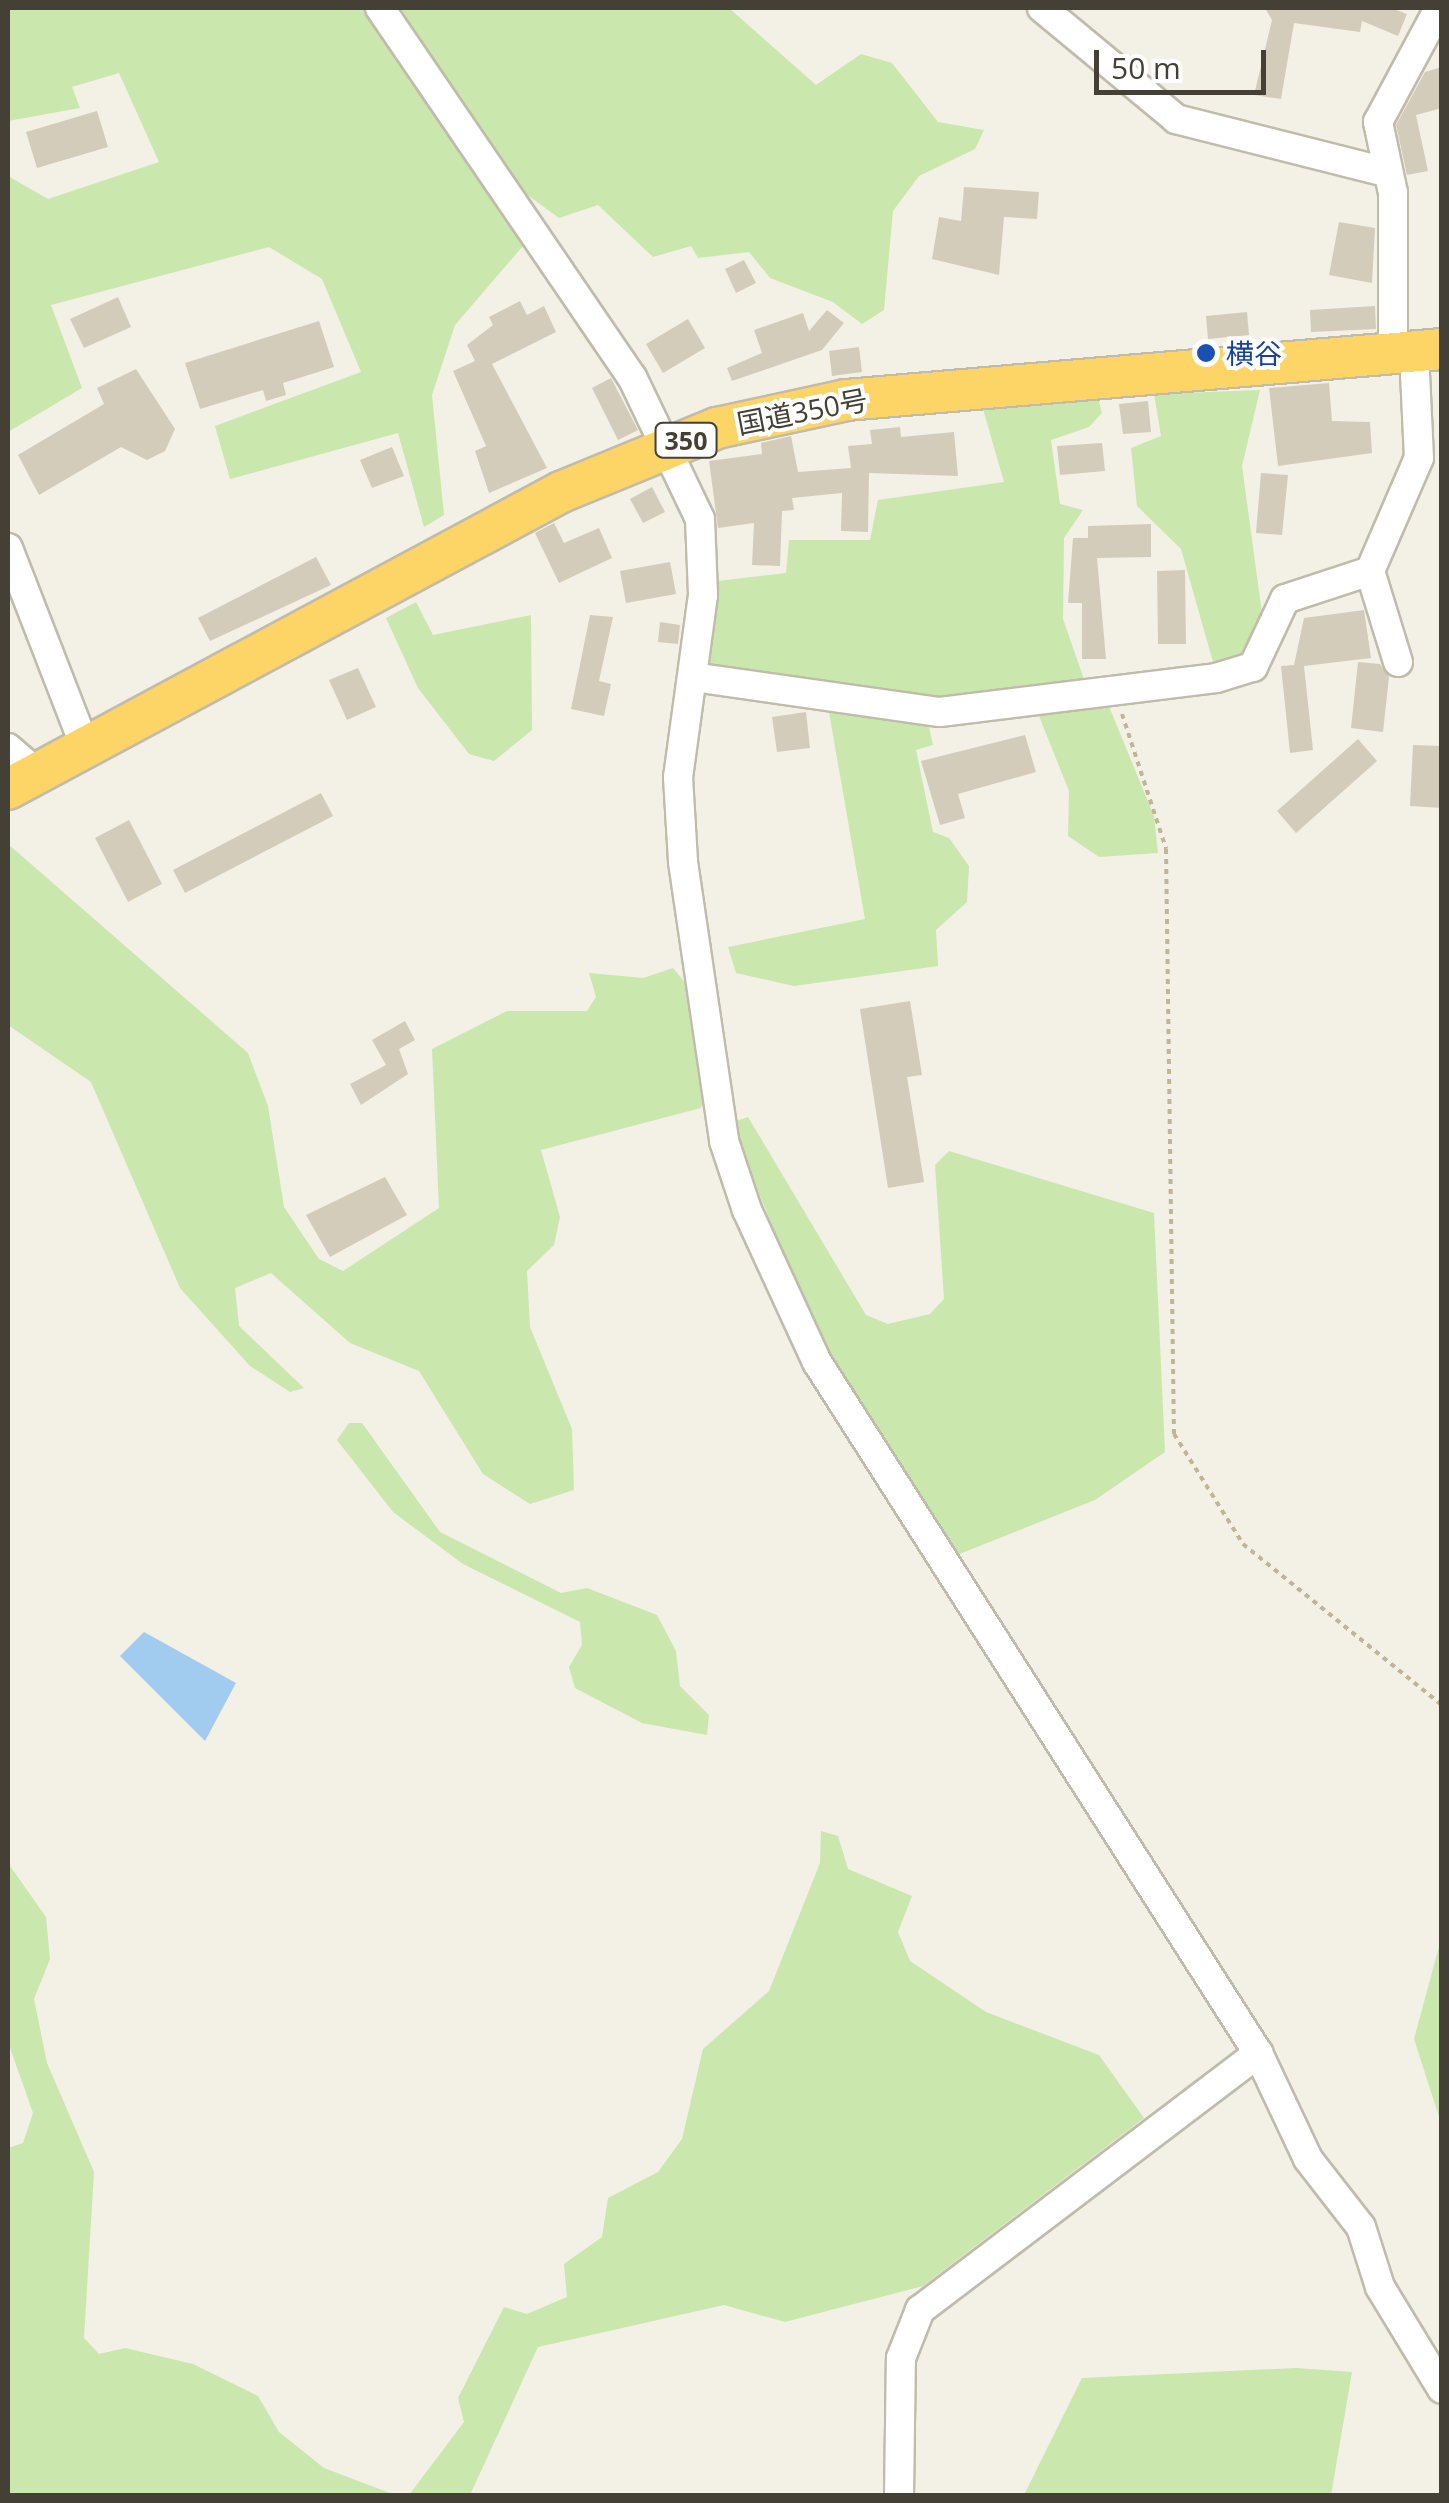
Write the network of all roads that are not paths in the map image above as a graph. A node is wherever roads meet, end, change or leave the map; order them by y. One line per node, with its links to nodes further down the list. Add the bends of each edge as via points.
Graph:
1 (380, 8): 6 (street, via 556,256)
2 (1042, 8): 4 (street, via 1176,118)
3 (1439, 8): 4 (street, via 1387,92 1378,122)
4 (1382, 170): 5 (street, via 1393,194)
5 (1416, 351): 6 (highway, 国道350号 / 350, via 846,400); 8 (street, via 1419,458)
6 (671, 446): 10 (street, via 700,519); 11 (highway, 国道350号 / 350, via 560,492)
7 (8, 548): 11 (street)
8 (1370, 571): 9 (street); 10 (street, via 1286,599 1253,668 1124,689 940,712)
9 (1398, 662)
10 (693, 677): 13 (street, via 678,778 683,862 724,1140 747,1210 817,1362)
11 (85, 747): 12 (highway, 国道350号 / 350)
12 (17, 770)
13 (1258, 2053): 14 (street, via 1308,2159 1361,2227 1380,2287); 15 (street, via 920,2310 901,2358)
14 (1442, 2389)
15 (899, 2496)

